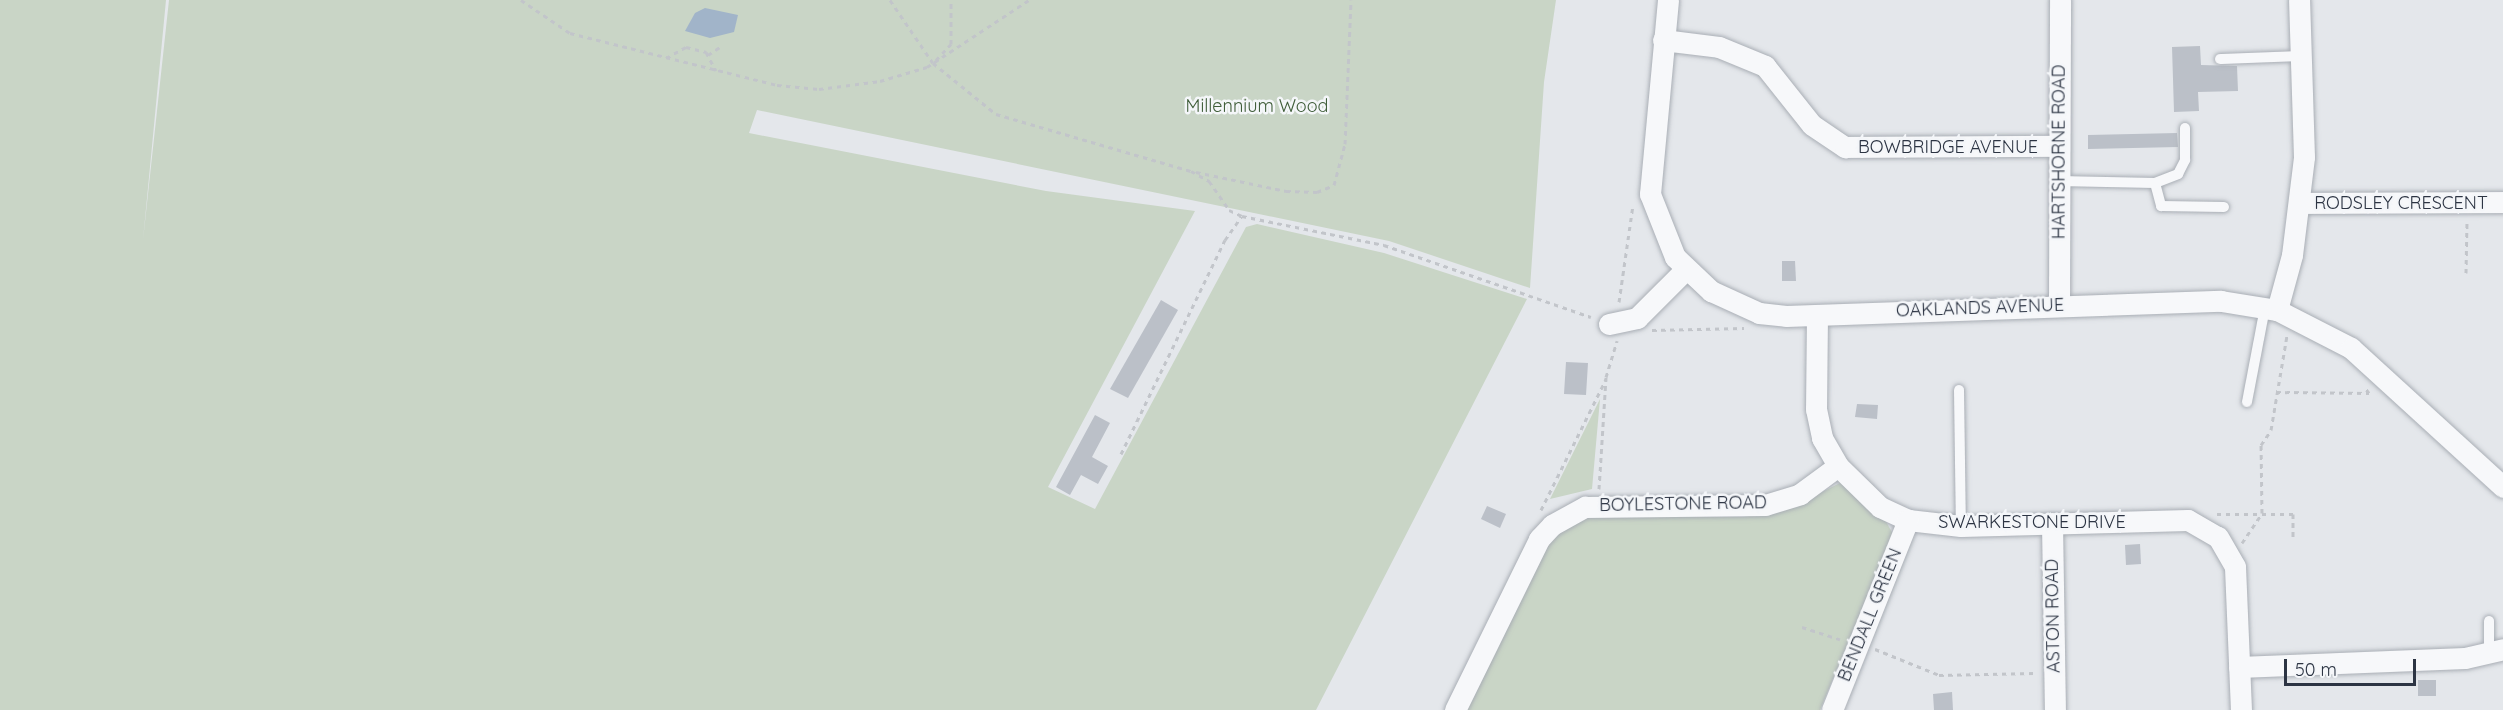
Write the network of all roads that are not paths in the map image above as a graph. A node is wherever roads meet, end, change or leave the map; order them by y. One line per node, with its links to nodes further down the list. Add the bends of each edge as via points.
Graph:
1 (1668, 0): 4 (street, OAKLANDS AVENUE)
2 (2060, 0): 8 (street, HARTSHORNE ROAD)
3 (2299, 0): 5 (street)
4 (1663, 40): 8 (street, BOWBRIDGE AVENUE, via 1719,47 1765,66 1812,125 1845,147); 14 (street, OAKLANDS AVENUE, via 1650,194 1665,240)
5 (2302, 56): 6 (lane); 12 (street)
6 (2220, 59)
7 (2185, 128): 10 (lane, via 2185,160 2178,174)
8 (2057, 146): 9 (street, HARTSHORNE ROAD)
9 (2058, 181): 10 (lane); 15 (street, HARTSHORNE ROAD)
10 (2156, 183): 13 (lane, via 2161,206)
11 (2503, 202): 12 (street, RODSLEY CRESCENT)
12 (2300, 203): 16 (street)
13 (2224, 207)
14 (1686, 269): 17 (street, OAKLANDS AVENUE, via 1711,291 1759,313); 18 (street, via 1637,318)
15 (2059, 304): 16 (street, OAKLANDS AVENUE, via 2221,301); 17 (street, OAKLANDS AVENUE)
16 (2277, 311): 20 (lane); 22 (street, OAKLANDS AVENUE, via 2312,323 2368,364)
17 (1817, 315): 21 (street, SWARKESTONE DRIVE, via 1816,409 1822,438)
18 (1614, 323)
19 (1959, 390): 25 (lane)
20 (2247, 402)
21 (1838, 466): 23 (street, SWARKESTONE DRIVE, via 1880,507); 29 (street, BOYLESTONE ROAD, via 1800,494 1765,505 1601,506 1570,513 1539,539)
22 (2503, 487)
23 (1908, 520): 25 (street, SWARKESTONE DRIVE); 30 (street, BENDALL GREEN)
24 (2052, 523): 25 (street, SWARKESTONE DRIVE); 28 (street, SWARKESTONE DRIVE, via 2202,524 2230,553 2235,567); 31 (street, ASTON ROAD)
25 (1961, 526)
26 (2489, 621): 27 (lane)
27 (2496, 650): 28 (street, via 2465,658)
28 (2239, 667): 32 (street)
29 (1455, 710)
30 (1832, 710)
31 (2055, 710)
32 (2241, 710)

